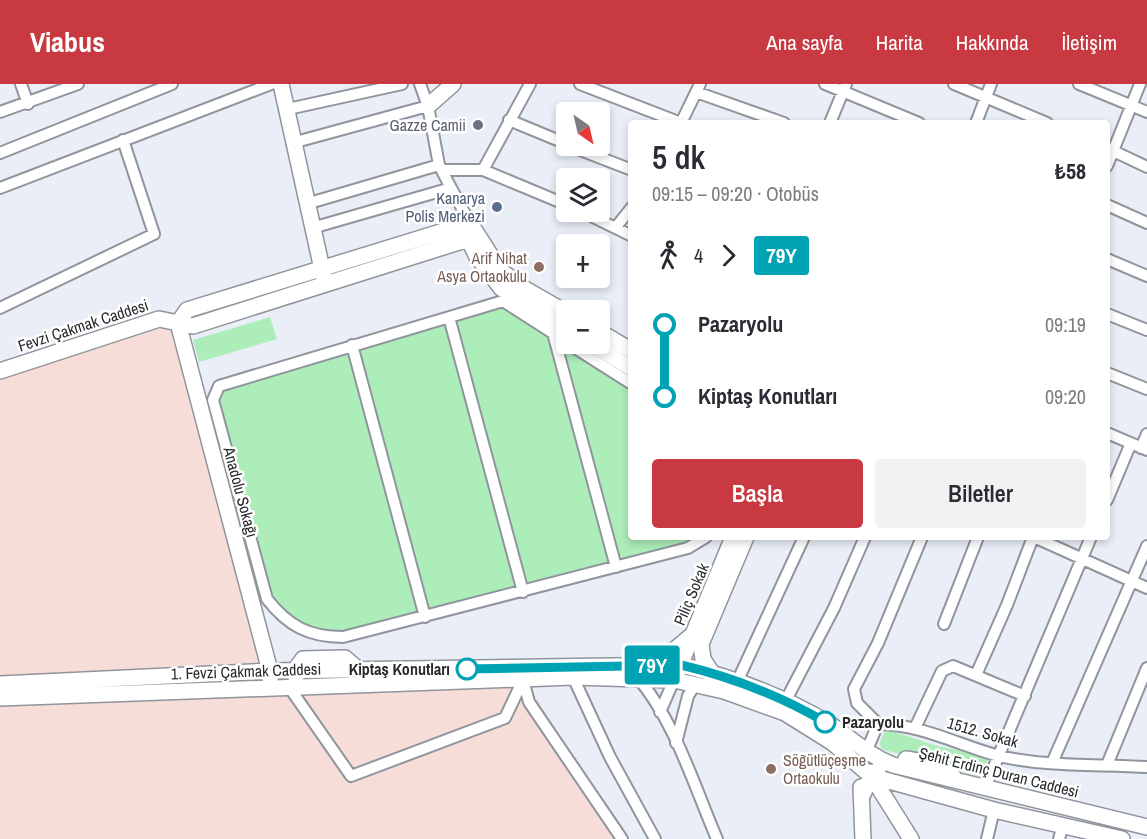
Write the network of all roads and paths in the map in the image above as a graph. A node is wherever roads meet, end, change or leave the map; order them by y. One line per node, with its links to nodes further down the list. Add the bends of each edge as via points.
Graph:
1 (21, 84): 19 (street)
2 (78, 84): 19 (street)
3 (172, 84): 37 (street)
4 (271, 84): 33 (street)
5 (281, 84): 22 (main road)
6 (402, 84): 22 (street)
7 (420, 84): 20 (street)
8 (453, 84): 20 (main road)
9 (530, 84): 25 (street)
10 (580, 84): 26 (street)
11 (825, 84): 17 (street)
12 (954, 84): 18 (street)
13 (991, 84): 18 (street)
14 (1078, 84): 21 (street)
15 (1140, 84): 21 (street)
16 (698, 88): 27 (street); 28 (street)
17 (845, 88): 29 (street); 30 (street)
18 (986, 98): 31 (street); 32 (street)
19 (28, 104): 23 (street)
20 (428, 106): 35 (street); 40 (street)
21 (1132, 106): 24 (street); 36 (street)
22 (288, 109): 35 (main road)
23 (0, 112)
24 (1147, 112)
25 (508, 120): 34 (street); 42 (street)
26 (673, 120)
27 (682, 120)
28 (777, 120)
29 (831, 120)
30 (913, 120)
31 (977, 120)
32 (1040, 120)
33 (123, 140): 43 (street); 59 (street, via 154,234)
34 (556, 140)
35 (292, 143): 46 (main road)
36 (1111, 149): 39 (street)
37 (0, 153)
38 (597, 156): 41 (street)
39 (1147, 167)
40 (442, 168): 42 (street); 44 (street); 46 (street)
41 (628, 168)
42 (483, 170): 45 (street)
43 (0, 188)
44 (452, 188): 51 (street); 53 (street)
45 (556, 200)
46 (306, 204): 53 (main road)
47 (1110, 207): 50 (street)
48 (628, 212): 52 (street)
49 (605, 222): 52 (street)
50 (1147, 222)
51 (469, 227): 57 (main road); 58 (main road, via 500,270); 63 (main road, via 476,255 501,288)
52 (616, 227): 54 (street)
53 (312, 228): 57 (main road)
54 (628, 234)
55 (1110, 260): 56 (street)
56 (1147, 276)
57 (323, 277): 62 (main road, via 187,310)
58 (556, 307)
59 (0, 308)
60 (1110, 315): 65 (street)
61 (449, 317): 64 (street, via 503,301); 67 (street); 97 (street)
62 (177, 323): 73 (main road, Fevzi Çakmak Caddesi, via 159,319); 104 (main road, Anadolu Sokağı)
63 (556, 328)
64 (556, 329)
65 (1147, 330)
66 (610, 338): 68 (main road)
67 (352, 345): 98 (street); 98 (street, via 226,381 214,392 213,400 267,599 279,614 295,628 326,637 360,634)
68 (628, 349)
69 (565, 354): 93 (street)
70 (585, 354): 75 (street)
71 (608, 354): 72 (main road)
72 (628, 366)
73 (0, 371)
74 (1110, 374): 76 (street)
75 (628, 381)
76 (1147, 389)
77 (1110, 434): 79 (street)
78 (1147, 434): 79 (street)
79 (1140, 447): 80 (street)
80 (1110, 495)
81 (701, 540): 93 (street, via 688,548)
82 (732, 540): 95 (main road, Piliç Sokak)
83 (744, 540): 95 (main road)
84 (803, 540): 111 (street)
85 (864, 540): 118 (street)
86 (921, 540): 120 (street, via 879,643 854,689 857,703)
87 (977, 540): 99 (street)
88 (1033, 540): 107 (street)
89 (1042, 540): 92 (street)
90 (1090, 540): 92 (street)
91 (1147, 546): 94 (street)
92 (1082, 556): 94 (street); 116 (street)
93 (616, 567): 97 (street)
94 (1133, 582): 96 (street); 127 (street)
95 (720, 585): 100 (main road, Piliç Sokak); 106 (main road, via 701,644 703,659)
96 (1147, 588)
97 (523, 592): 98 (street)
98 (425, 617)
99 (944, 624)
100 (693, 633): 101 (main road, Piliç Sokak); 105 (main road)
101 (681, 665): 105 (main road, Şehit Erdinç Duran Caddesi); 106 (main road, Şehit Erdinç Duran Caddesi); 110 (main road, Piliç Sokak); 113 (main road)
102 (1147, 669): 129 (street)
103 (295, 670): 104 (main road); 105 (main road); 115 (main road)
104 (270, 671): 112 (main road); 114 (main road, Anadolu Sokağı)
105 (642, 671): 108 (main road, 1. Fevzi Çakmak Caddesi); 110 (main road); 119 (street)
106 (712, 673): 111 (main road, Şehit Erdinç Duran Caddesi)
107 (976, 675): 116 (street); 121 (street, via 953,666 942,671)
108 (573, 677): 109 (main road, 1. Fevzi Çakmak Caddesi); 141 (street, via 610,757)
109 (523, 680): 115 (main road, 1. Fevzi Çakmak Caddesi); 115 (street, via 505,718 351,776); 140 (street, via 529,702)
110 (674, 680): 113 (main road); 119 (street)
111 (737, 682): 118 (main road, Şehit Erdinç Duran Caddesi)
112 (0, 684)
113 (696, 684): 123 (street, via 688,696); 128 (main road, via 785,713 832,743)
114 (270, 687): 115 (main road, 1. Fevzi Çakmak Caddesi); 117 (main road, 1. Fevzi Çakmak Caddesi)
115 (296, 687)
116 (1025, 696): 125 (street)
117 (0, 698)
118 (786, 700): 122 (main road, Şehit Erdinç Duran Caddesi)
119 (660, 712): 123 (street)
120 (878, 724): 121 (street, 1512. Sokak); 124 (street)
121 (915, 728): 125 (street, 1512. Sokak)
122 (850, 738): 124 (main road, Şehit Erdinç Duran Caddesi); 131 (main road)
123 (676, 743): 142 (street)
124 (866, 752): 126 (main road, Şehit Erdinç Duran Caddesi)
125 (999, 756): 127 (street, 1512. Sokak); 134 (street)
126 (886, 762): 131 (main road); 132 (main road); 134 (main road, Şehit Erdinç Duran Caddesi)
127 (1052, 763): 129 (street, 1512. Sokak)
128 (854, 764): 131 (main road); 135 (main road)
129 (1107, 765): 130 (street, 1512. Sokak)
130 (1147, 767)
131 (871, 776): 132 (main road); 135 (main road); 137 (main road)
132 (891, 782): 133 (main road)
133 (913, 788): 136 (main road); 137 (main road, via 896,796)
134 (986, 788): 138 (main road, Şehit Erdinç Duran Caddesi)
135 (863, 794): 143 (main road)
136 (994, 810): 139 (main road); 145 (street)
137 (895, 814): 144 (main road)
138 (1147, 827)
139 (1061, 832): 146 (main road)
140 (622, 839)
141 (655, 839)
142 (717, 839)
143 (863, 839)
144 (911, 839)
145 (987, 839)
146 (1122, 839)

